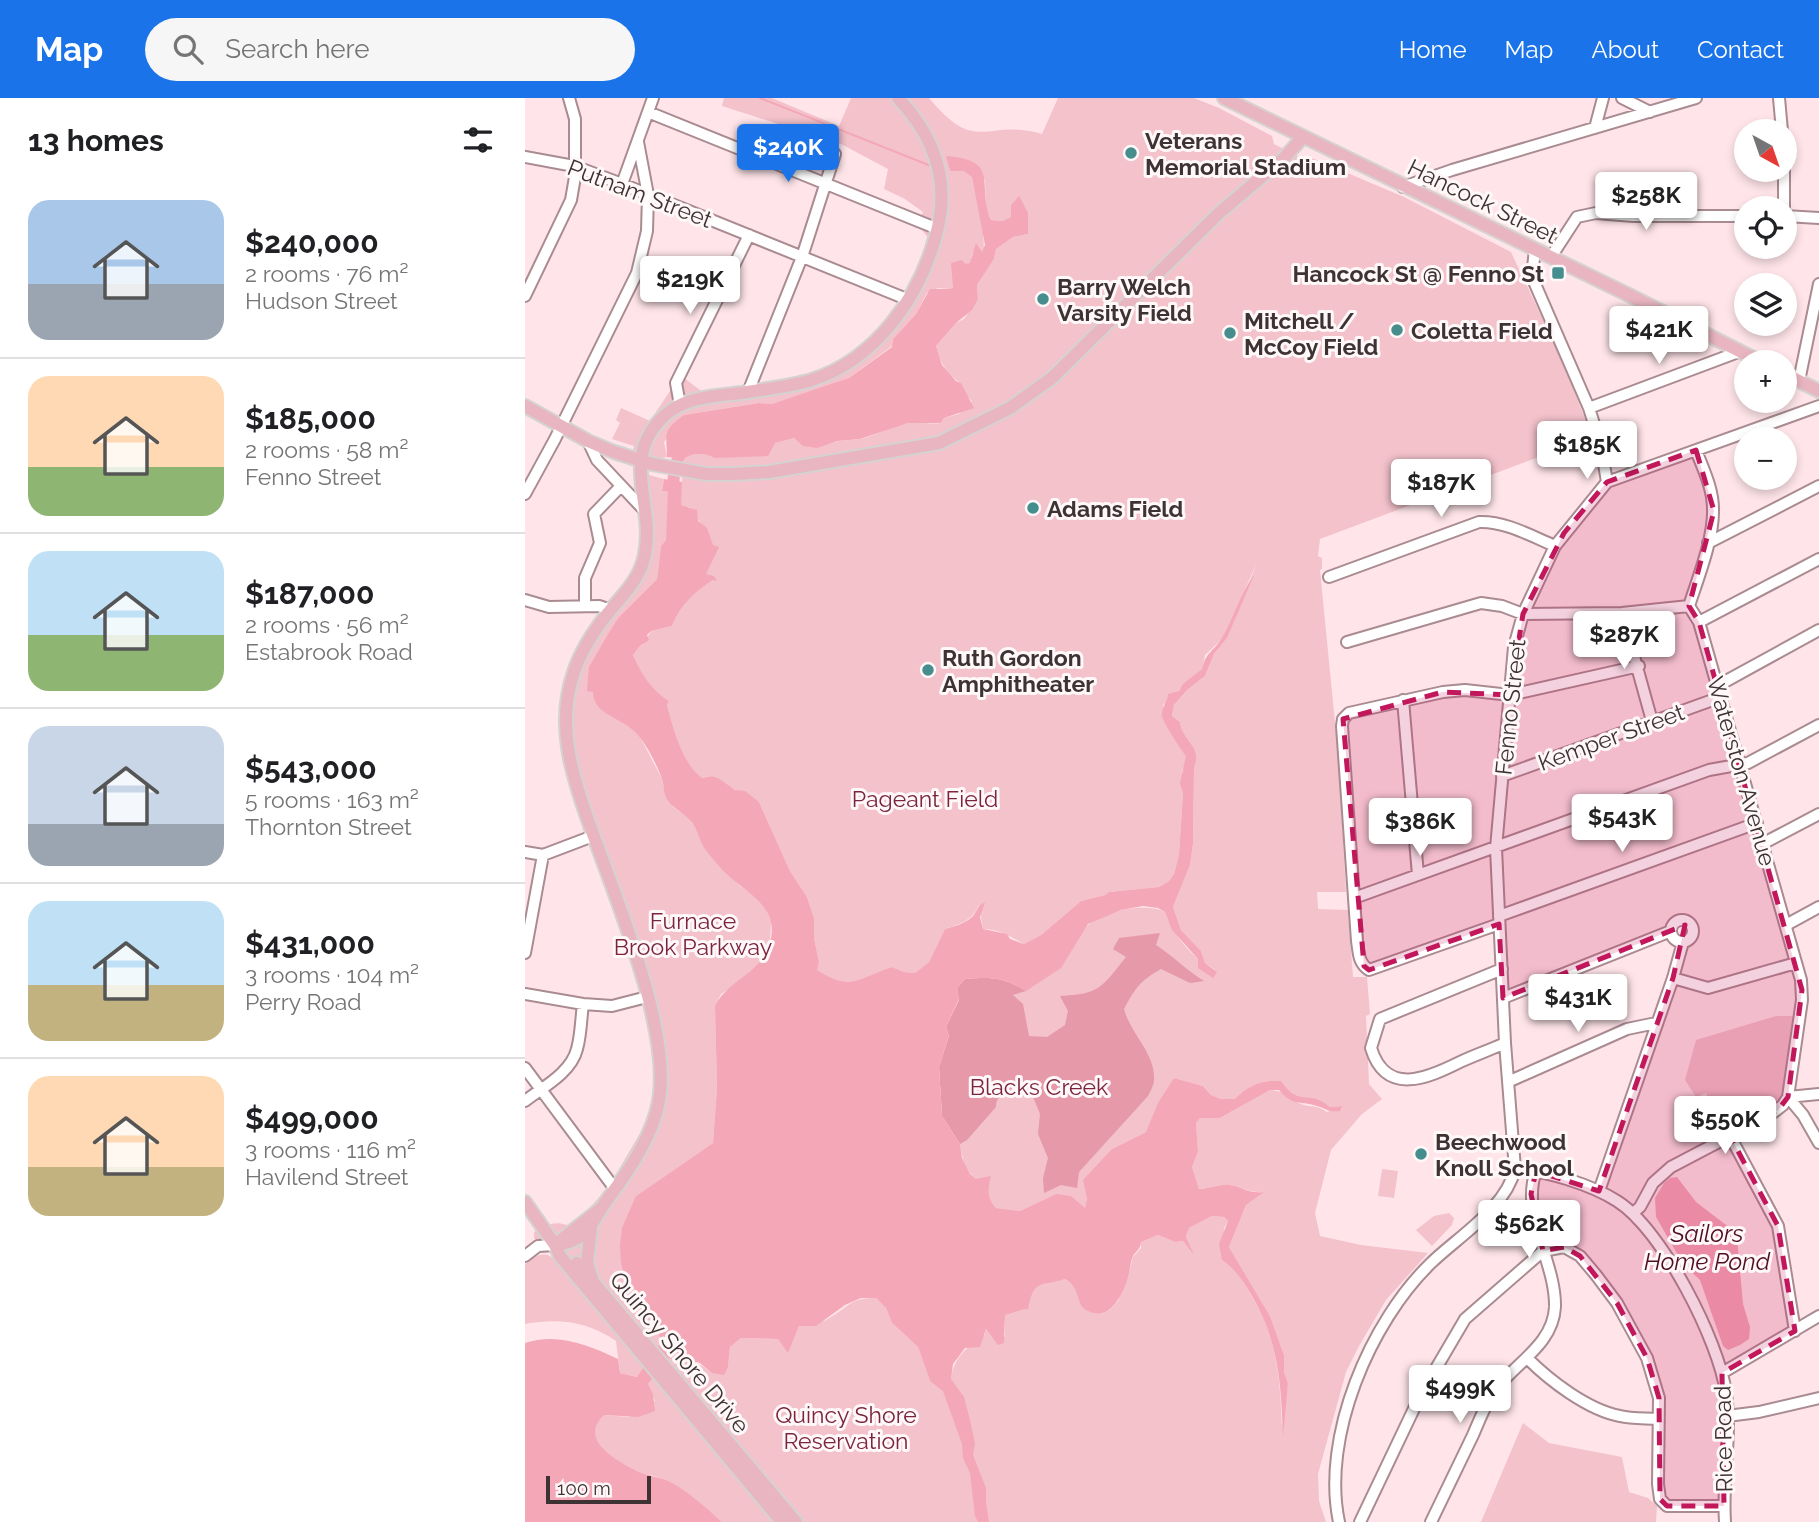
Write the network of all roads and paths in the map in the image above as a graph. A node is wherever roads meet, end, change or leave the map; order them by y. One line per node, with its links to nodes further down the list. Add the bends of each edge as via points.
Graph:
1 (569, 98): 17 (street, via 575,119)
2 (653, 98): 9 (street)
3 (898, 98): 25 (main road, via 933,149 942,189)
4 (1224, 98): 13 (main road, Hancock Street)
5 (1603, 98): 12 (street)
6 (1622, 98): 10 (street)
7 (1696, 98): 10 (street)
8 (1779, 98): 11 (street)
9 (648, 112): 14 (street); 18 (street)
10 (1650, 112): 12 (street)
11 (1781, 119)
12 (1595, 128): 20 (street)
13 (1303, 136): 20 (main road, Hancock Street); 45 (main road, via 1058,372 1030,396 988,421 950,439 916,448 769,472 686,471)
14 (638, 142): 19 (street); 21 (street)
15 (835, 154): 18 (street)
16 (525, 157): 17 (street, Putnam Street)
17 (574, 166): 19 (street, Putnam Street); 31 (street, via 571,200)
18 (826, 182): 25 (street); 28 (street)
19 (622, 184): 21 (street, Putnam Street)
20 (1403, 187): 27 (main road, Hancock Street)
21 (648, 195): 26 (street, Putnam Street); 42 (street, via 647,231 637,273)
22 (1734, 216): 29 (street, via 1596,213 1577,217)
23 (1797, 217): 24 (street)
24 (1819, 218)
25 (938, 229): 32 (main road)
26 (749, 236): 28 (street, Putnam Street); 38 (street, via 676,383)
27 (1535, 249): 29 (main road, Hancock Street); 41 (street, via 1532,277)
28 (802, 257): 32 (street, Putnam Street); 37 (street)
29 (1551, 257): 33 (main road, Hancock Street)
30 (1819, 284): 35 (street)
31 (525, 296)
32 (909, 300): 37 (main road, via 881,336 849,362 813,379)
33 (1739, 350)
34 (1734, 354): 41 (street)
35 (1799, 381): 36 (main road)
36 (1819, 391)
37 (748, 392): 38 (main road)
38 (680, 405): 45 (main road, via 652,429 642,450)
39 (525, 406): 42 (main road)
40 (1819, 406): 44 (street)
41 (1589, 408): 46 (street)
42 (562, 426): 43 (main road); 49 (street)
43 (588, 441): 45 (main road); 47 (street, via 597,460)
44 (1696, 450): 46 (street); 51 (street, via 1714,511)
45 (646, 463): 50 (main road, via 639,475)
46 (1607, 482): 52 (street, Fenno Street)
47 (621, 486): 50 (street); 56 (street, via 594,514 600,543 585,578)
48 (1819, 486): 51 (street)
49 (525, 494)
50 (645, 511): 58 (main road, via 644,561)
51 (1708, 543): 57 (street)
52 (1555, 546): 54 (street, via 1505,525 1479,522); 60 (street, Fenno Street)
53 (1819, 559): 61 (street)
54 (1329, 577)
55 (525, 600): 56 (street, via 560,608)
56 (585, 606): 58 (street)
57 (1689, 606): 59 (street); 61 (street, Waterston Avenue)
58 (611, 610): 74 (main road, via 574,671 565,721 568,754)
59 (1622, 613): 60 (street); 64 (street)
60 (1523, 614): 63 (street, via 1481,603); 66 (street, Fenno Street)
61 (1699, 622): 65 (street, Waterston Avenue)
62 (1819, 630): 65 (street, Kemper Street)
63 (1347, 642)
64 (1639, 666): 66 (street); 68 (street)
65 (1719, 692): 68 (street, Kemper Street); 70 (street, Waterston Avenue)
66 (1510, 695): 67 (street, via 1465,690); 71 (street, Fenno Street)
67 (1403, 700): 79 (street); 80 (street, via 1349,713 1343,719)
68 (1652, 722): 71 (street, Kemper Street)
69 (1819, 725): 70 (street)
70 (1740, 764): 73 (street, Waterston Avenue); 76 (street, via 1709,770)
71 (1502, 776): 76 (street, Fenno Street)
72 (1819, 814): 75 (street)
73 (1757, 823): 75 (street, Waterston Avenue); 82 (street)
74 (593, 836): 78 (street); 91 (main road)
75 (1762, 844): 83 (street, Waterston Avenue)
76 (1496, 848): 79 (street); 82 (street, Fenno Street)
77 (525, 852): 78 (street)
78 (543, 855): 86 (street)
79 (1418, 875): 80 (street)
80 (1354, 898): 82 (street, via 1360,960 1369,970)
81 (1819, 907): 83 (street)
82 (1499, 920): 88 (street, Fenno Street)
83 (1786, 925): 87 (street, Waterston Avenue)
84 (1671, 931): 85 (street); 85 (street, via 1675,923 1688,922 1692,936); 92 (street)
85 (1683, 942): 89 (street)
86 (525, 953)
87 (1796, 963): 89 (street, via 1707,988); 100 (street, Waterston Avenue, via 1802,1000)
88 (1501, 969): 92 (street, Fenno Street); 95 (street, via 1380,1019 1371,1048 1388,1074 1411,1080 1439,1074)
89 (1673, 978): 94 (street)
90 (525, 994): 93 (street)
91 (647, 997): 93 (street, via 612,1006); 106 (main road, via 659,1052 658,1104 649,1131)
92 (1503, 998): 95 (street, Fenno Street)
93 (583, 1004): 98 (street, via 577,1051)
94 (1656, 1023): 97 (street, via 1627,1029); 107 (street)
95 (1505, 1043): 97 (street, Fenno Street)
96 (525, 1068): 98 (street)
97 (1510, 1081): 104 (street, Fenno Street)
98 (541, 1089): 101 (street); 106 (street)
99 (1819, 1094): 100 (street)
100 (1788, 1097): 102 (street, via 1778,1110); 103 (street)
101 (525, 1101)
102 (1730, 1136): 110 (street, via 1660,1175); 117 (street, via 1779,1226)
103 (1819, 1143)
104 (1515, 1169): 105 (street, Rice Road); 128 (street, Fenno Street, via 1501,1199 1409,1287 1370,1351 1351,1397 1338,1452 1334,1493)
105 (1536, 1171): 107 (street, Rice Road); 113 (street, via 1531,1194)
106 (615, 1189): 109 (main road)
107 (1599, 1191): 110 (street, Rice Road)
108 (525, 1202): 112 (main road, Quincy Shore Drive)
109 (600, 1209): 111 (main road); 112 (main road)
110 (1633, 1213): 120 (street, Rice Road, via 1689,1293)
111 (591, 1228): 112 (main road, via 575,1241); 115 (main road, via 587,1262)
112 (555, 1245): 114 (street, via 538,1246); 115 (main road, Quincy Shore Drive, via 568,1252); 118 (main road, Quincy Shore Drive)
113 (1543, 1251): 119 (street, via 1555,1308 1548,1332); 124 (street, via 1564,1247 1580,1256 1617,1303 1647,1358 1659,1398); 129 (street, via 1465,1319 1421,1394)
114 (525, 1256)
115 (595, 1284): 118 (main road, Quincy Shore Drive)
116 (1819, 1316): 117 (street)
117 (1794, 1331): 120 (street)
118 (647, 1355): 121 (main road, Quincy Shore Drive)
119 (1527, 1359): 124 (street, via 1601,1410 1621,1417); 130 (street, via 1507,1374 1492,1395)
120 (1722, 1373): 123 (street, Rice Road)
121 (663, 1374): 126 (main road, Quincy Shore Drive); 127 (main road, Quincy Shore Drive)
122 (1819, 1398): 123 (street)
123 (1727, 1416): 125 (street, Rice Road)
124 (1658, 1419): 125 (street, via 1660,1499 1667,1506)
125 (1724, 1506): 131 (street, Rice Road)
126 (782, 1522)
127 (796, 1522)
128 (1339, 1522)
129 (1360, 1522)
130 (1431, 1522)
131 (1725, 1522)

